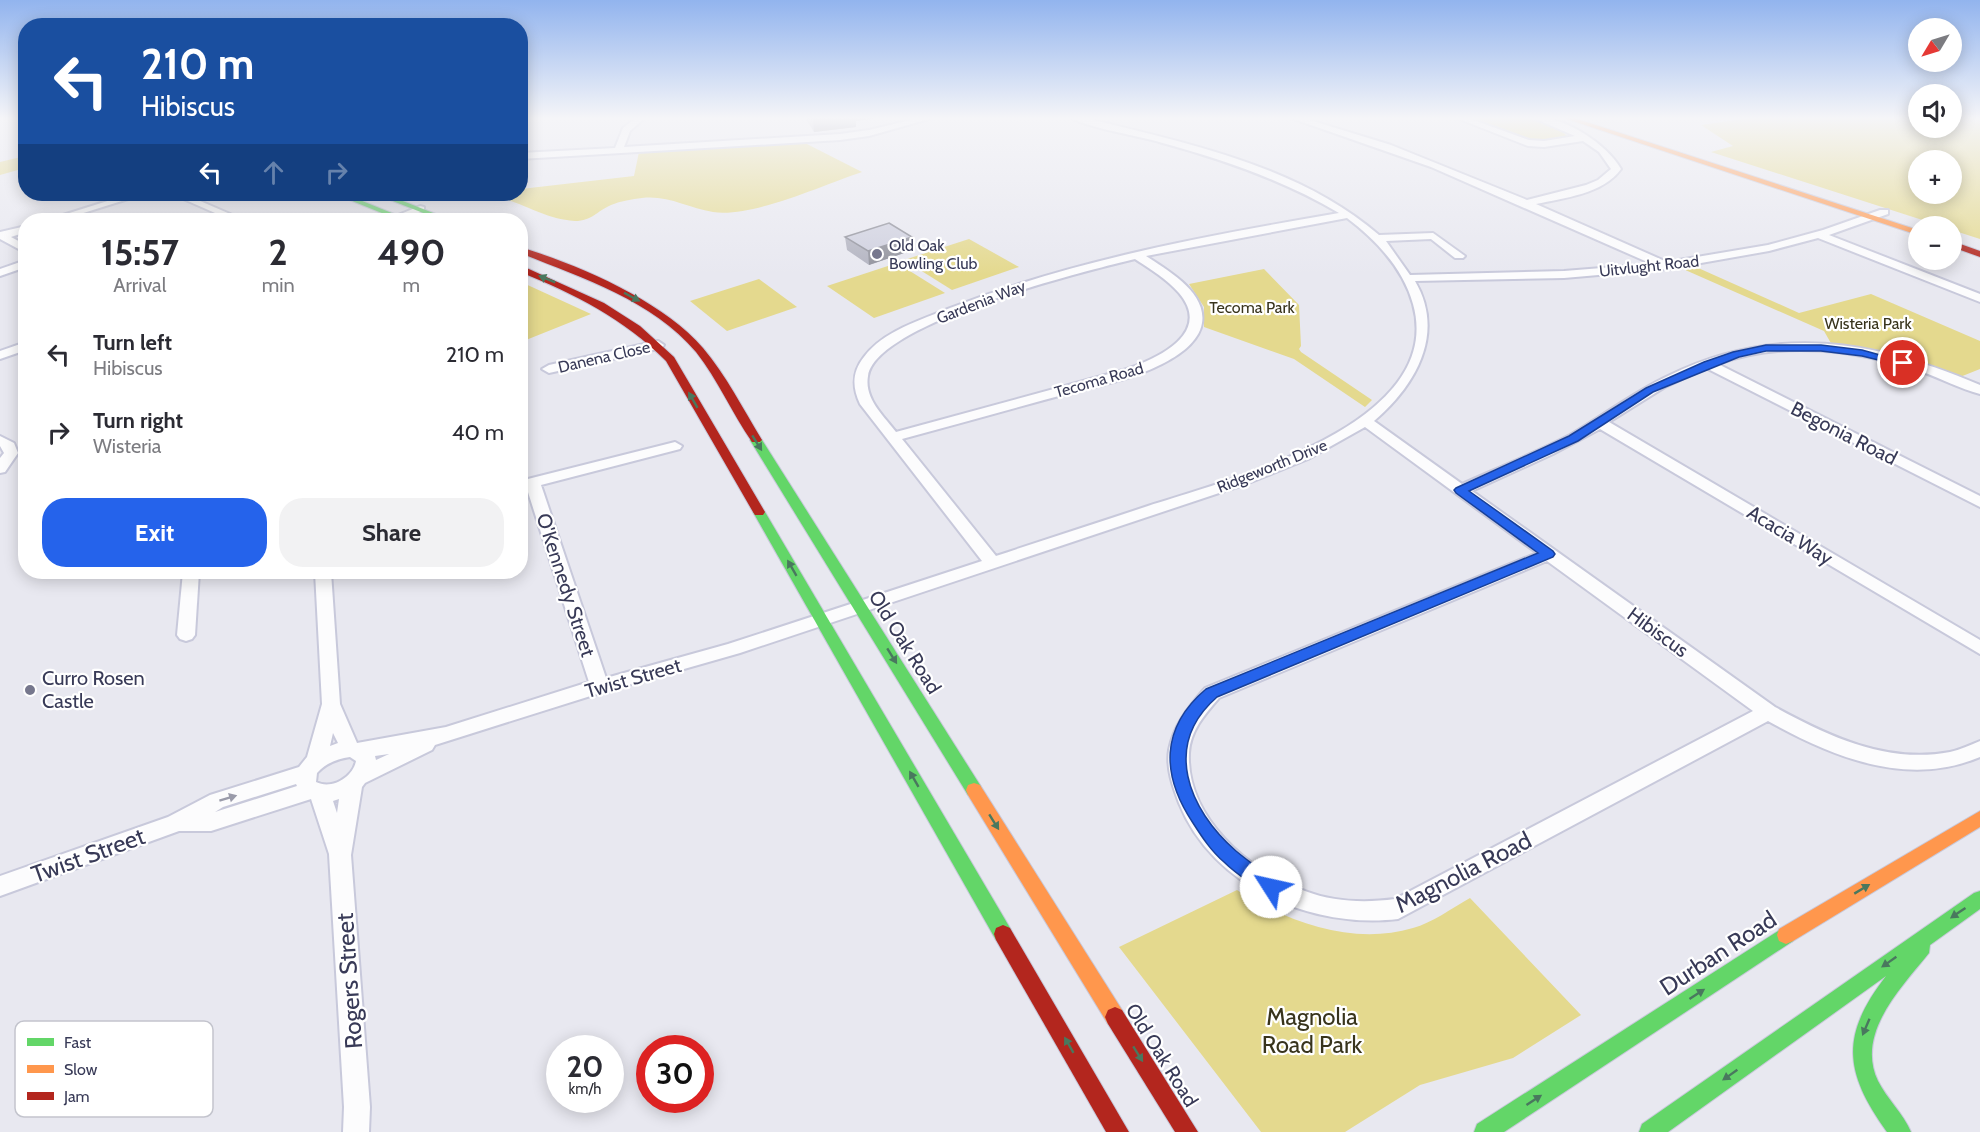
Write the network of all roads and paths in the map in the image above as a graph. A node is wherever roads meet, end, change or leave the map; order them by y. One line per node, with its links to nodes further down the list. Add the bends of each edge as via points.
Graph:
1 (1258, 170): 18 (street, Ridgeworth Drive, via 1301,188)
2 (1446, 170): 10 (street)
3 (1616, 170): 10 (street, via 1602,183)
4 (1726, 170): 19 (main road)
5 (1752, 170): 12 (main road)
6 (116, 201): 13 (street)
7 (193, 201): 14 (street)
8 (355, 201): 15 (main road)
9 (398, 201): 11 (main road)
10 (1525, 204): 35 (street)
11 (424, 211): 16 (street); 17 (main road)
12 (1884, 212): 19 (street, Uitvlught Road); 20 (main road)
13 (76, 213)
14 (222, 213)
15 (382, 213)
16 (418, 213)
17 (429, 213)
18 (1348, 215): 25 (street, Ridgeworth Drive); 31 (street, Gardenia Way)
19 (1870, 217): 21 (main road); 23 (street, Uitvlught Road)
20 (1908, 220)
21 (1908, 230)
22 (18, 231): 24 (street)
23 (1819, 235): 35 (street, Uitvlught Road); 39 (street)
24 (1, 236): 28 (street)
25 (1379, 238): 33 (street, via 1433,236); 38 (street, Ridgeworth Drive)
26 (1962, 238): 27 (main road)
27 (1980, 244)
28 (18, 246)
29 (1962, 248): 32 (main road)
30 (528, 253): 60 (main road, Old Oak Road, one-way to 60, via 646,305 699,349)
31 (1135, 254): 48 (street, Gardenia Way, via 987,297 919,326 881,348 863,369 860,387 867,404); 48 (street, Tecoma Road, via 1181,288 1192,302 1196,318 1192,334 1179,349 1160,362 1132,372)
32 (1980, 254)
33 (1459, 256)
34 (18, 266): 37 (street)
35 (1666, 266): 38 (street, Uitvlught Road, via 1501,278)
36 (528, 271): 40 (main road, one-way to 36, via 620,314 589,296)
37 (0, 273)
38 (1408, 278): 46 (street, Ridgeworth Drive, via 1422,317 1419,352 1398,387)
39 (1980, 298)
40 (658, 345): 44 (street, Danena Close); 61 (main road, one-way to 40)
41 (18, 349): 42 (street)
42 (0, 355)
43 (1707, 364): 45 (street, via 1766,348 1821,348 1903,363); 47 (street, via 1650,390); 55 (street, Begonia Road)
44 (549, 369)
45 (1980, 390)
46 (1365, 422): 54 (street, Hibiscus); 57 (street, Ridgeworth Drive, via 1323,447 1266,471)
47 (1600, 423): 54 (street); 63 (street, Acacia Way)
48 (893, 437): 57 (street, Gardenia Way)
49 (0, 440): 51 (street, via 9,446 10,453)
50 (675, 446): 52 (street)
51 (0, 468)
52 (528, 485)
53 (528, 488): 64 (street, O'Kennedy Street)
54 (1460, 490): 56 (street, Hibiscus)
55 (1980, 502)
56 (1549, 554): 66 (street, Hibiscus); 66 (street, Magnolia Road, via 1212,693 1199,704 1181,732 1177,766 1189,803 1214,840 1249,873 1295,898 1347,911 1398,909)
57 (993, 563): 60 (street, Ridgeworth Drive)
58 (190, 579): 62 (street)
59 (323, 579): 65 (street)
60 (860, 607): 61 (street, Twist Street); 80 (main road, Old Oak Road, one-way to 80)
61 (821, 619): 64 (street, Twist Street, via 706,657); 79 (main road, one-way to 61)
62 (186, 635)
63 (1980, 648)
64 (599, 686): 67 (street, Twist Street)
65 (331, 704): 69 (street); 70 (street)
66 (1768, 712): 68 (street, Hibiscus, via 1823,739 1890,760 1934,764 1968,757)
67 (444, 735): 69 (street, Twist Street); 71 (street, Twist Street)
68 (1980, 749)
69 (354, 750): 70 (street, Twist Street, via 332,752); 71 (street, Rogers Street, via 366,758)
70 (313, 780): 71 (street, Twist Street, via 336,792); 73 (street, Rogers Street); 74 (street, Twist Street, via 211,822 175,824)
71 (356, 780): 73 (street, Rogers Street)
72 (1980, 818): 81 (main road, Durban Road, one-way to 72, via 1796,929)
73 (340, 855): 77 (street, Rogers Street)
74 (0, 886)
75 (1980, 898): 76 (main road, one-way to 76)
76 (1936, 928): 82 (main road, one-way to 82); 83 (main road, one-way to 83, via 1870,1016 1861,1040 1862,1068 1868,1085)
77 (356, 1119): 78 (street, Rogers Street)
78 (365, 1132)
79 (1118, 1132)
80 (1186, 1132)
81 (1485, 1132)
82 (1650, 1132)
83 (1900, 1132)

